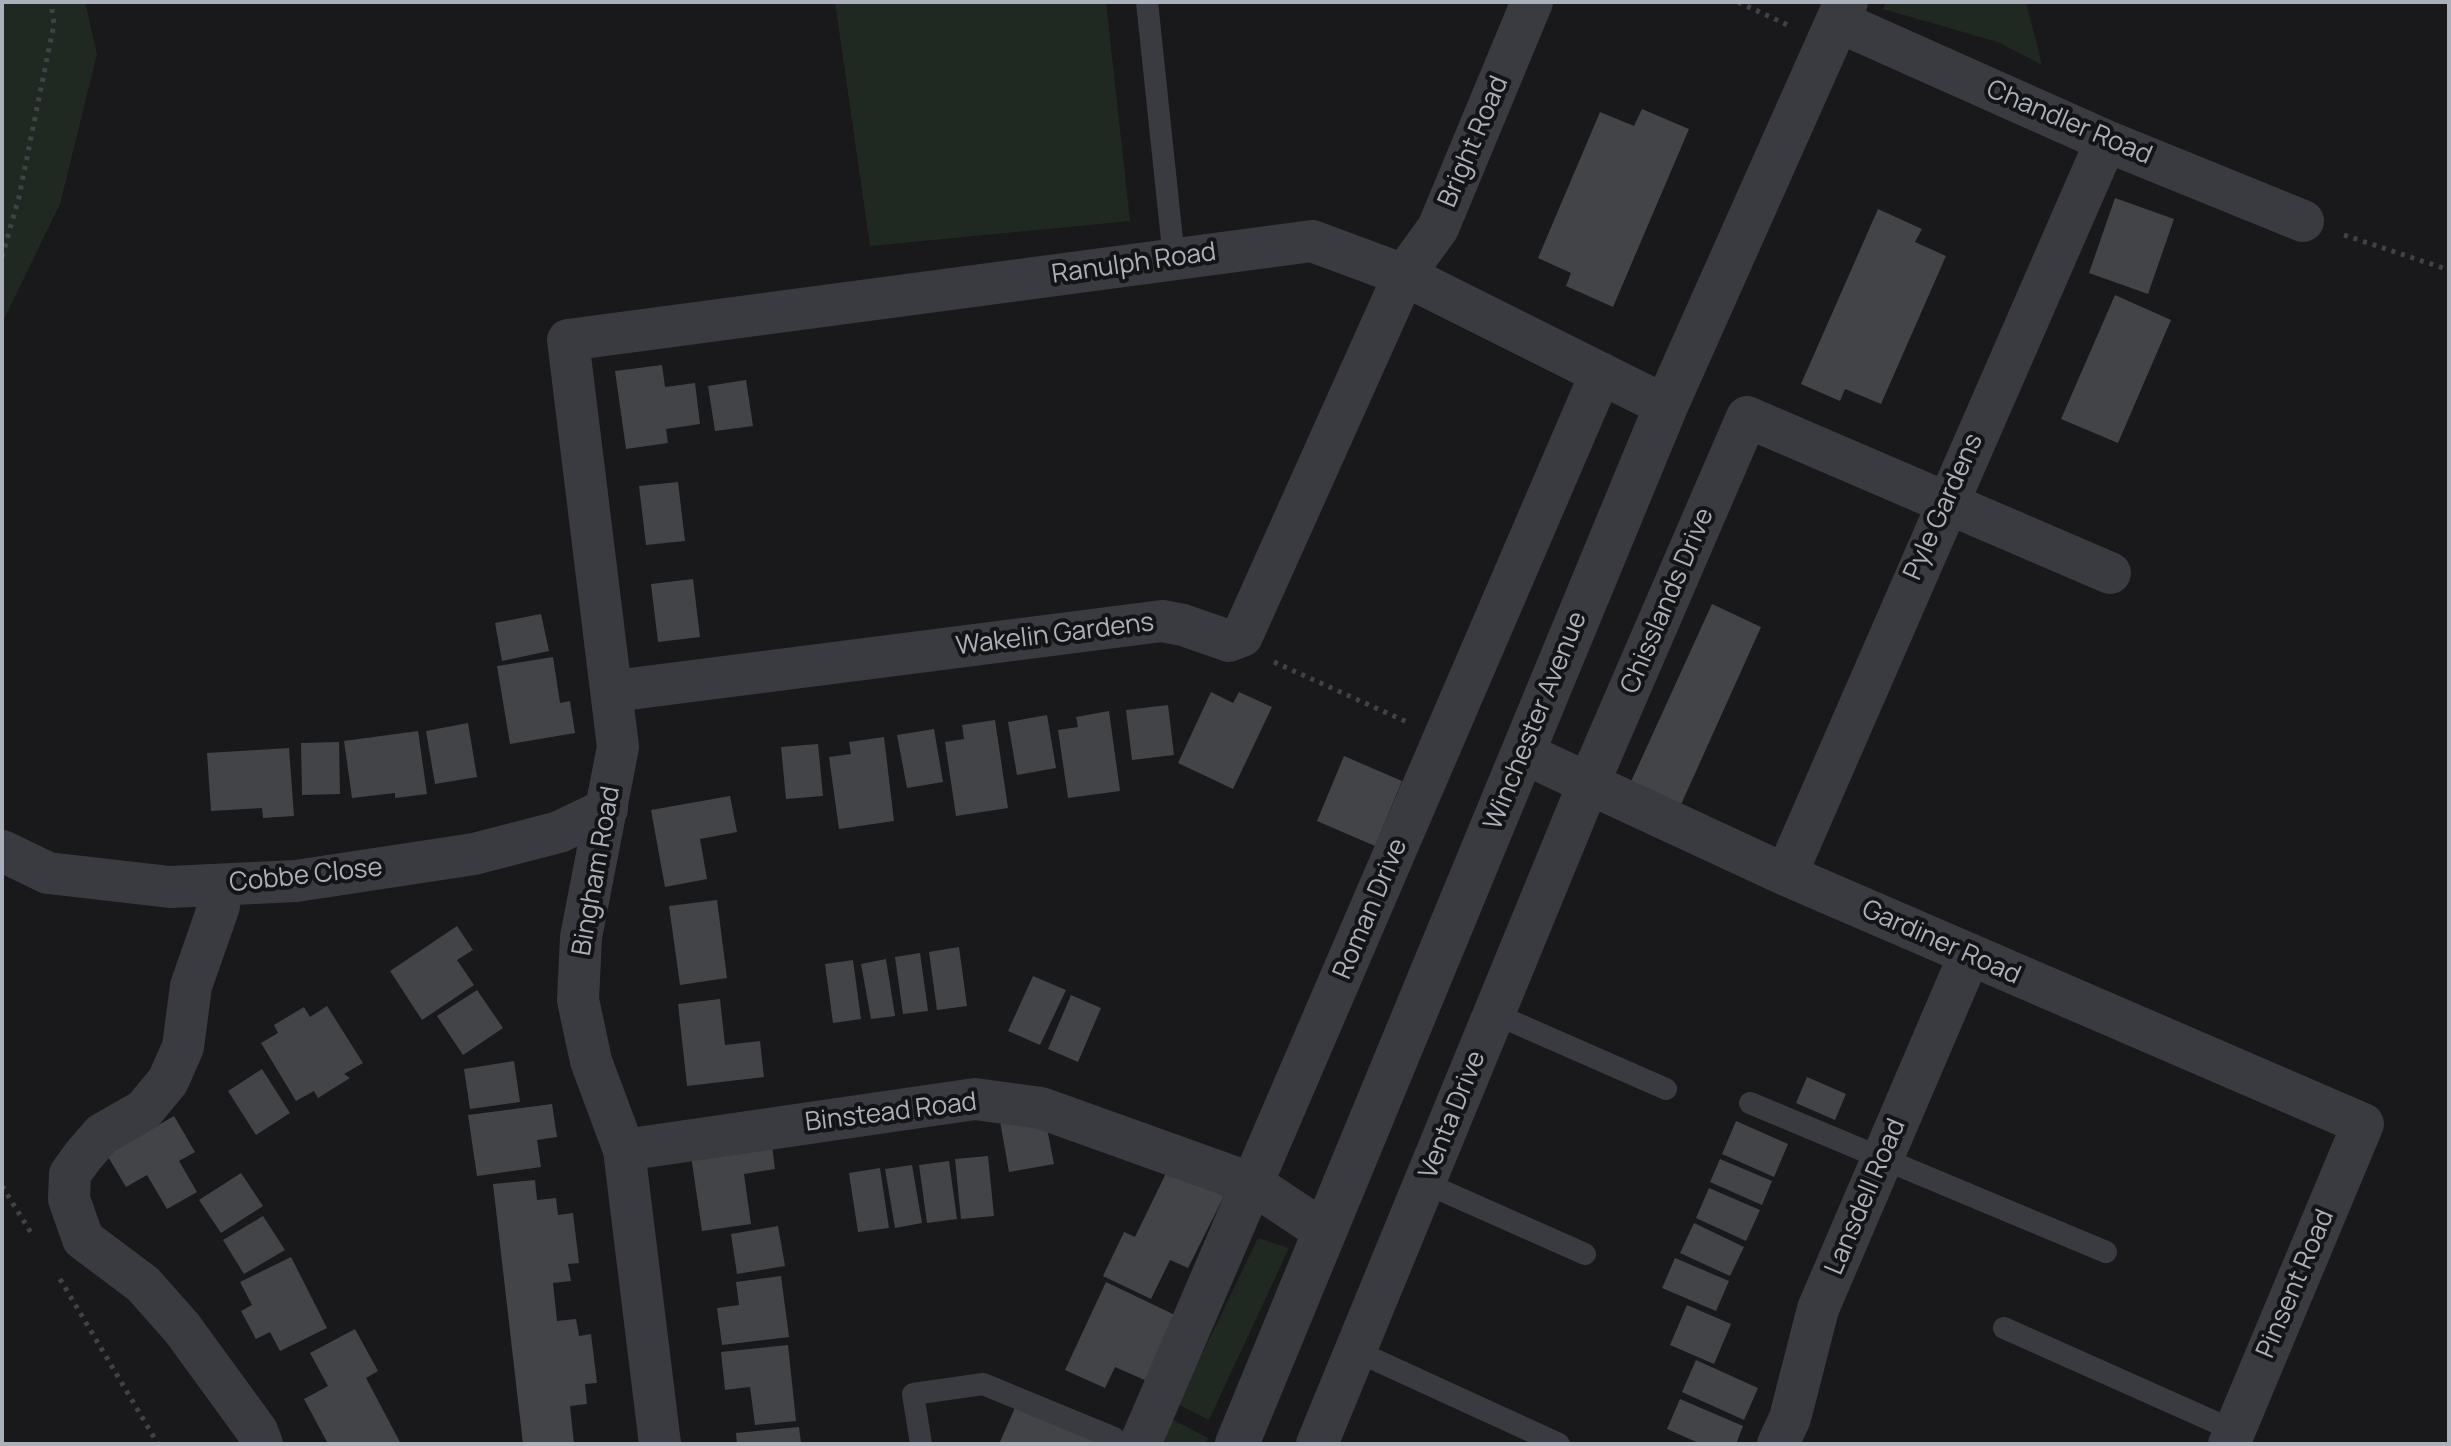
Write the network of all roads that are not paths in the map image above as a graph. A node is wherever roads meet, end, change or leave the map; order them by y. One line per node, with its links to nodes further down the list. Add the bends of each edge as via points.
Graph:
1 (1147, 2): 6 (lane)
2 (1532, 2): 7 (street, Bright Road, via 1438,228)
3 (1837, 22): 4 (street, Chandler Road); 10 (street, Winchester Avenue)
4 (2106, 141): 5 (street, Chandler Road); 11 (street, Pyle Gardens)
5 (2303, 221)
6 (1174, 259): 7 (street, Ranulph Road, via 1312,241); 8 (street, Ranulph Road)
7 (1404, 275): 9 (street, Ranulph Road); 13 (street, Wakelin Gardens, via 1242,636 1229,641 1162,621)
8 (568, 340): 13 (street, Bingham Road)
9 (1601, 373): 10 (street, Ranulph Road); 28 (street, Roman Drive)
10 (1666, 406): 14 (street, Winchester Avenue)
11 (1946, 501): 12 (street); 15 (street, Chisslands Drive, via 1747,417); 18 (street, Pyle Gardens)
12 (2110, 573)
13 (614, 691): 16 (street, Bingham Road, via 618,747)
14 (1523, 753): 15 (street, Gardiner Road); 29 (street, Winchester Avenue)
15 (1588, 785): 18 (street, Gardiner Road); 21 (street, Venta Drive)
16 (607, 809): 19 (street, Cobbe Close, via 559,832 474,854 296,881); 25 (street, Bingham Road, via 581,937 578,1000 591,1061)
17 (2, 851): 19 (street, Cobbe Close, via 48,873 170,887)
18 (1786, 875): 20 (street, Gardiner Road)
19 (218, 885): 35 (street, via 219,906 191,986 183,1047 168,1081 144,1110 102,1134 83,1156 70,1174 69,1199 83,1239 143,1284 182,1328)
20 (1969, 956): 24 (street, Gardiner Road); 26 (street, Lansdell Road)
21 (1495, 1014): 22 (lane); 27 (street, Venta Drive)
22 (1666, 1089)
23 (1750, 1103): 26 (lane)
24 (2363, 1124): 34 (street, Pinsent Road)
25 (624, 1150): 28 (street, Binstead Road, via 975,1099 1041,1108); 36 (street, Bingham Road)
26 (1883, 1158): 30 (lane); 43 (street, Lansdell Road, via 1818,1309 1790,1418)
27 (1425, 1183): 31 (lane); 33 (street, Venta Drive)
28 (1253, 1184): 29 (street, Binstead Road); 39 (street, Roman Drive)
29 (1325, 1232): 40 (street, Winchester Avenue)
30 (2106, 1252)
31 (1585, 1254)
32 (2004, 1328): 34 (lane)
33 (1356, 1351): 41 (street, Venta Drive); 42 (lane)
34 (2232, 1437)
35 (262, 1444)
36 (660, 1444)
37 (921, 1444): 38 (lane, via 913,1394 983,1384)
38 (1119, 1444)
39 (1140, 1444)
40 (1237, 1444)
41 (1317, 1444)
42 (1559, 1444)
43 (1778, 1444)

